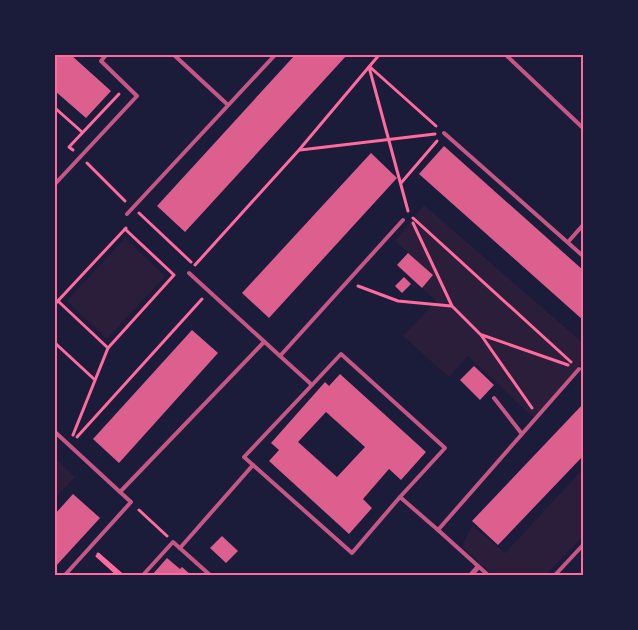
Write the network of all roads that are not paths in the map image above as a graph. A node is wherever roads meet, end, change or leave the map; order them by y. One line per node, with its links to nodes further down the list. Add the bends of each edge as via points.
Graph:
1 (106, 55): 8 (lane, via 101,61 137,96)
2 (174, 55): 5 (lane)
3 (275, 55): 5 (lane)
4 (506, 55): 6 (lane)
5 (228, 105): 9 (lane)
6 (583, 128)
7 (444, 133): 12 (lane)
8 (55, 184)
9 (127, 214)
10 (403, 220): 16 (lane)
11 (583, 225): 12 (lane)
12 (568, 242): 13 (lane)
13 (583, 256)
14 (189, 273): 15 (lane)
15 (264, 342): 16 (lane); 23 (lane)
16 (280, 356): 18 (lane)
17 (579, 369): 21 (lane)
18 (312, 385): 22 (lane, via 244,457); 24 (lane, via 341,354 445,448)
19 (494, 398): 21 (lane)
20 (55, 432): 23 (lane)
21 (522, 434): 25 (lane)
22 (253, 465): 24 (lane, via 352,553); 27 (lane)
23 (120, 492): 29 (lane, via 131,502)
24 (400, 496): 25 (lane)
25 (438, 530): 28 (lane)
26 (583, 545): 34 (lane)
27 (180, 548): 30 (lane, via 173,542); 31 (lane)
28 (478, 567): 32 (street); 33 (lane)
29 (65, 575)
30 (143, 575)
31 (210, 575)
32 (471, 575)
33 (488, 575)
34 (555, 575)

